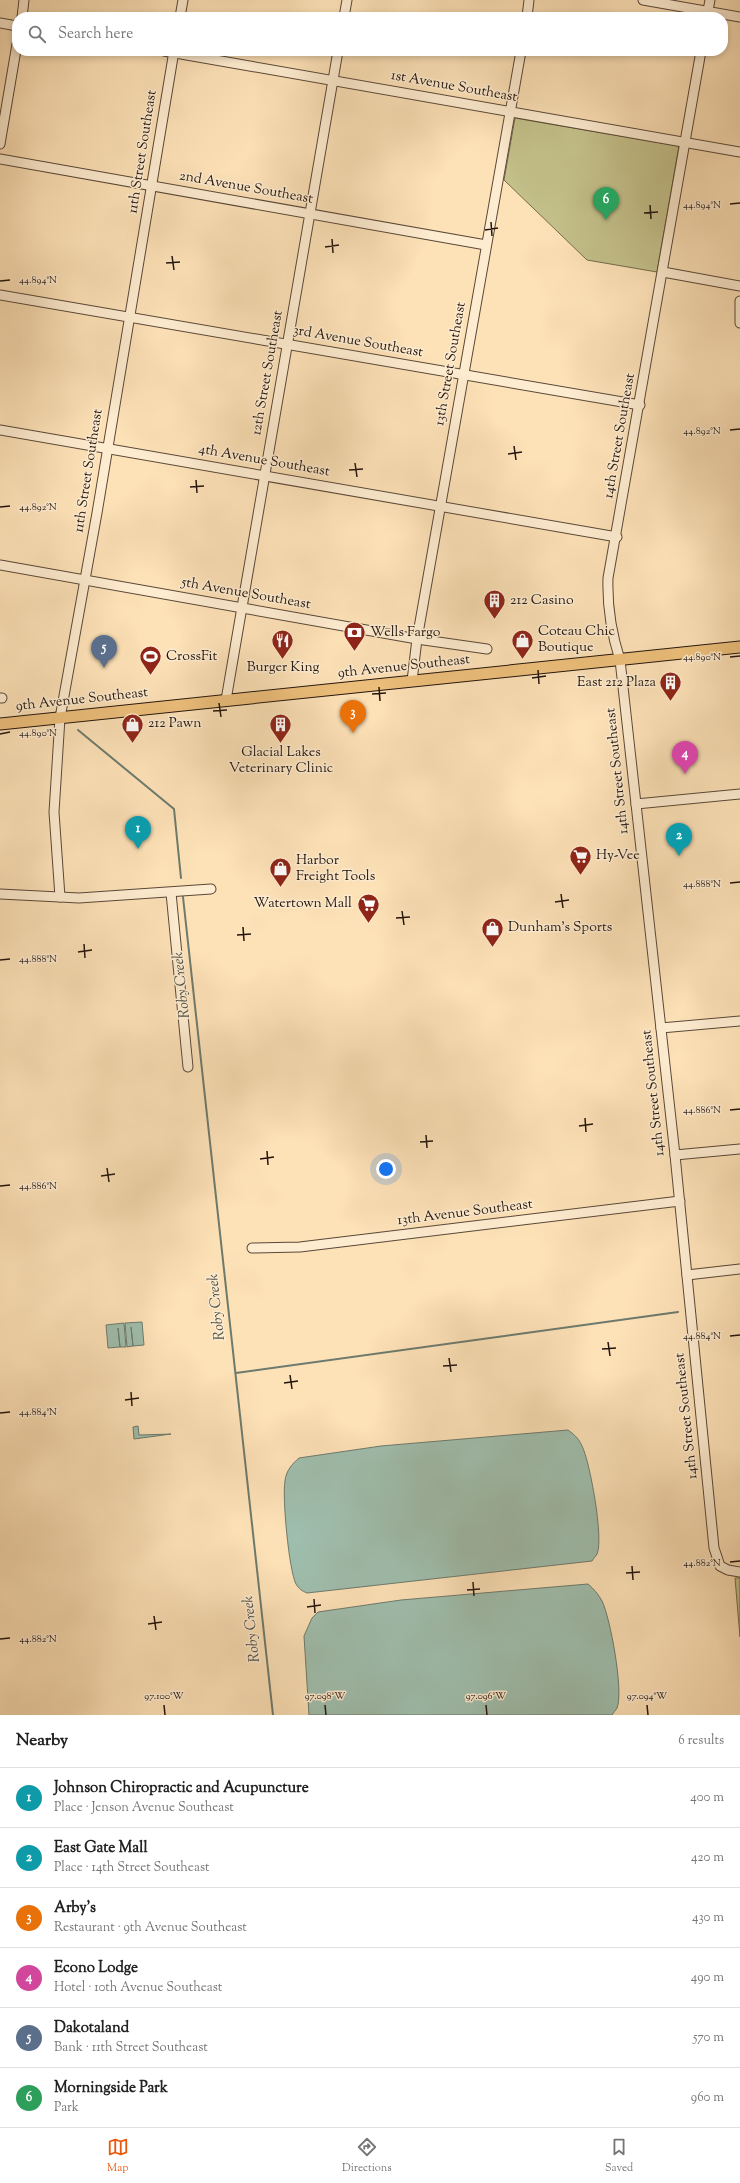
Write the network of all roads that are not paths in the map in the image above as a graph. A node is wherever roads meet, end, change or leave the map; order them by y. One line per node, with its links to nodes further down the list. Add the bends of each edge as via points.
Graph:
1 (24, 0): 7 (street)
2 (182, 0): 8 (street)
3 (347, 0): 9 (street)
4 (529, 0): 10 (street)
5 (643, 0): 11 (street)
6 (710, 0): 12 (street)
7 (23, 12)
8 (181, 12)
9 (345, 12)
10 (527, 12)
11 (699, 12)
12 (708, 12)
13 (728, 16): 14 (street)
14 (740, 17)
15 (0, 23): 16 (street)
16 (12, 25)
17 (15, 56): 26 (street)
18 (173, 56): 29 (street, 11th Street Southeast)
19 (196, 56): 23 (street, 1st Avenue Southeast)
20 (337, 56): 23 (street, 12th Street Southeast)
21 (520, 56): 24 (street, 13th Street Southeast)
22 (700, 56): 25 (street, 14th Street Southeast)
23 (333, 81): 24 (street, 1st Avenue Southeast); 30 (street, 12th Street Southeast)
24 (510, 111): 25 (street, 1st Avenue Southeast); 31 (street, 13th Street Southeast)
25 (685, 142): 27 (street, 1st Avenue Southeast); 32 (street, 14th Street Southeast)
26 (0, 144)
27 (740, 152)
28 (0, 159): 29 (street, 2nd Avenue Southeast)
29 (152, 185): 30 (street, 2nd Avenue Southeast); 36 (street, 11th Street Southeast)
30 (311, 214): 31 (street, 2nd Avenue Southeast); 38 (street, 12th Street Southeast)
31 (486, 245): 39 (street, 13th Street Southeast)
32 (663, 272): 33 (street); 40 (street, 14th Street Southeast)
33 (740, 286)
34 (0, 295): 36 (street, 3rd Avenue Southeast)
35 (740, 301): 37 (street)
36 (129, 316): 38 (street, 3rd Avenue Southeast); 42 (street, 11th Street Southeast)
37 (740, 323)
38 (288, 344): 39 (street, 3rd Avenue Southeast); 43 (street, 12th Street Southeast)
39 (464, 375): 40 (street, 3rd Avenue Southeast); 44 (street, 13th Street Southeast)
40 (640, 405): 45 (street, 14th Street Southeast)
41 (0, 430): 42 (street, 4th Avenue Southeast)
42 (107, 449): 43 (street, 4th Avenue Southeast); 47 (street, 11th Street Southeast)
43 (264, 476): 44 (street, 4th Avenue Southeast); 48 (street, 12th Street Southeast)
44 (440, 506): 45 (street, 4th Avenue Southeast); 49 (street, 13th Street Southeast)
45 (617, 537): 52 (street, 14th Street Southeast, via 608,578 608,605 612,636)
46 (0, 565): 47 (street, 5th Avenue Southeast)
47 (86, 579): 48 (street, 5th Avenue Southeast); 55 (street, 11th Street Southeast)
48 (243, 607): 49 (street, 5th Avenue Southeast); 54 (street, 12th Street Southeast)
49 (417, 639): 51 (street, 5th Avenue Southeast); 53 (street, 13th Street Southeast)
50 (740, 647): 52 (main road, 9th Avenue Southeast)
51 (487, 649)
52 (620, 660): 53 (main road, 9th Avenue Southeast); 58 (street, 14th Street Southeast)
53 (412, 681): 54 (main road, 9th Avenue Southeast)
54 (226, 700): 55 (main road, 9th Avenue Southeast)
55 (60, 718): 56 (main road, 9th Avenue Southeast); 62 (street, 11th Street Southeast, via 54,812)
56 (0, 724)
57 (740, 794): 58 (street)
58 (636, 804): 64 (street, 14th Street Southeast)
59 (211, 889): 60 (street)
60 (171, 893): 62 (street); 65 (street)
61 (0, 894): 62 (street)
62 (60, 898)
63 (740, 1021): 64 (street)
64 (661, 1028): 67 (street, 14th Street Southeast)
65 (188, 1067)
66 (740, 1149): 67 (street)
67 (675, 1155): 68 (street, 14th Street Southeast)
68 (680, 1202): 69 (street, 13th Avenue Southeast, via 300,1247); 71 (street, 14th Street Southeast)
69 (252, 1248)
70 (740, 1269): 71 (street)
71 (687, 1275): 72 (street, 14th Street Southeast, via 714,1548 720,1566)
72 (740, 1572)

